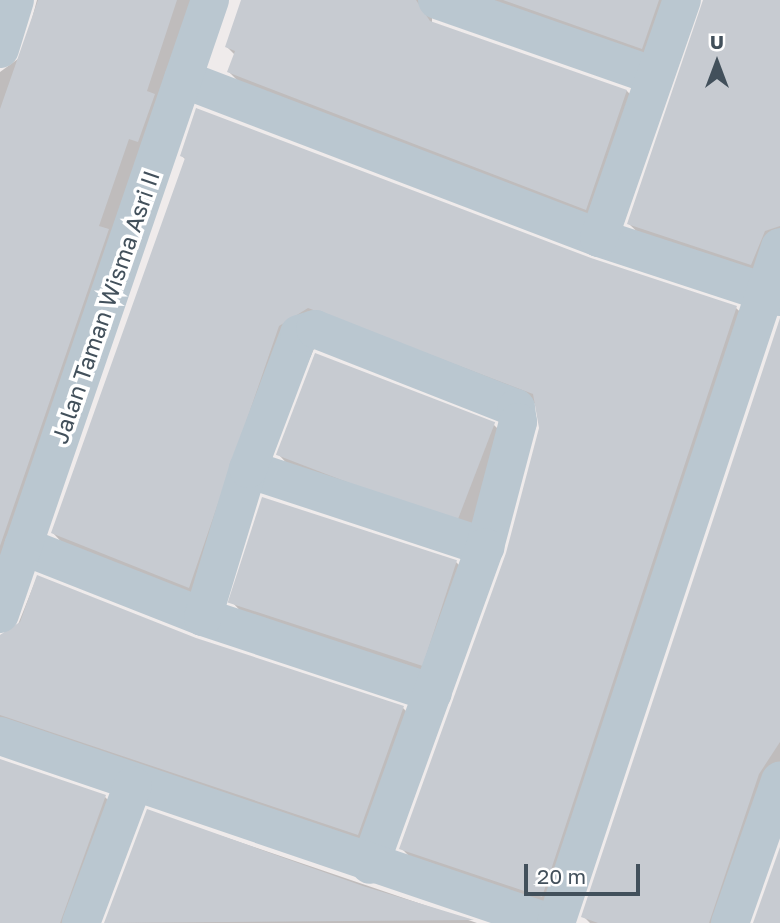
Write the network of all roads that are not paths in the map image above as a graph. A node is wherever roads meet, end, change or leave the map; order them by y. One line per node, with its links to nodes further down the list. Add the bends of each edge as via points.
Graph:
1 (15, 0): 5 (street)
2 (210, 0): 7 (street, Jalan Taman Wisma Asri II)
3 (437, 0): 6 (street)
4 (682, 0): 6 (street)
5 (0, 50)
6 (654, 76): 8 (street)
7 (183, 79): 8 (street); 12 (street, Jalan Taman Wisma Asri II)
8 (599, 238): 10 (street)
9 (780, 247): 10 (street)
10 (772, 295): 23 (street)
11 (248, 470): 13 (street); 13 (street, via 293,341 315,328 516,408 518,422); 15 (street)
12 (23, 546): 14 (street, Jalan Taman Wisma Asri II); 15 (street)
13 (485, 547): 16 (street)
14 (0, 614)
15 (203, 617): 16 (street)
16 (433, 693): 20 (street)
17 (0, 736): 18 (street)
18 (133, 785): 20 (street); 21 (street)
19 (776, 805): 24 (street)
20 (369, 865): 22 (street)
21 (81, 923)
22 (550, 923)
23 (556, 923)
24 (730, 923)

